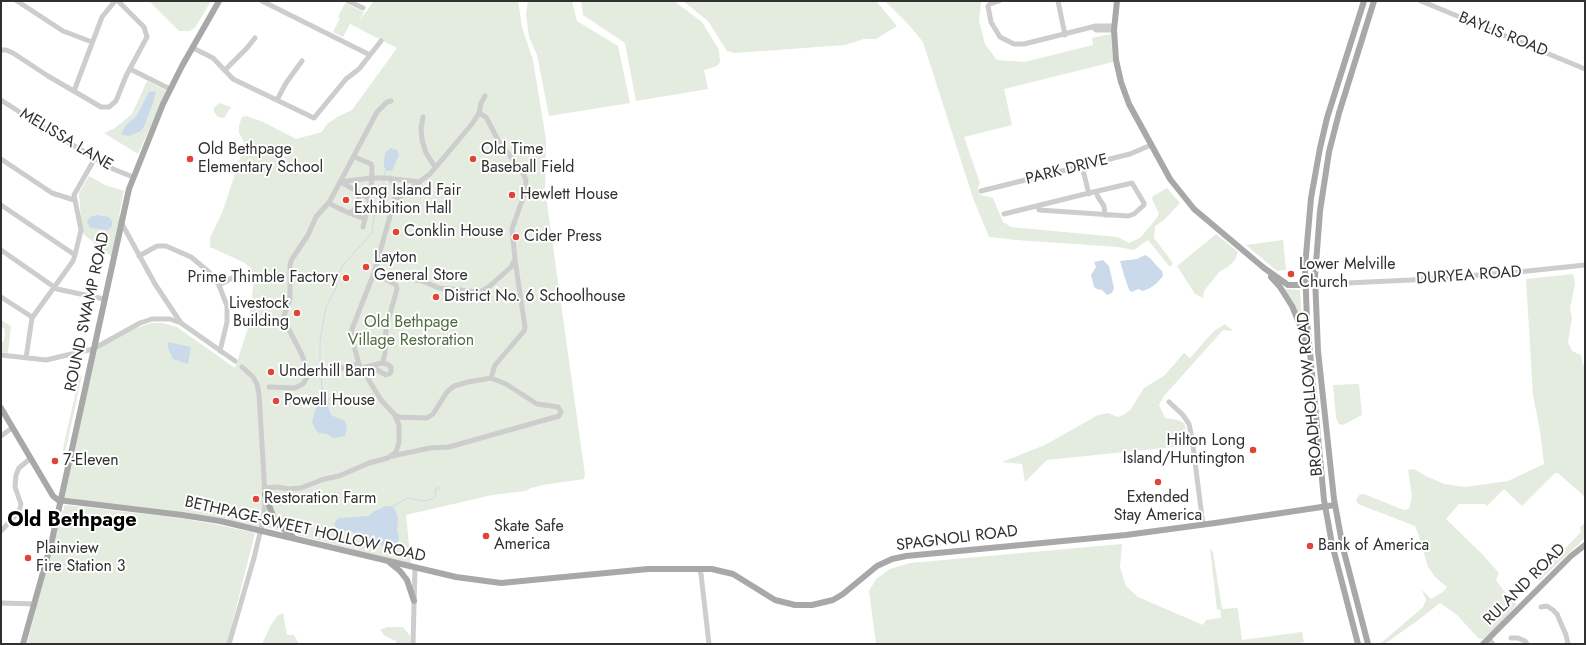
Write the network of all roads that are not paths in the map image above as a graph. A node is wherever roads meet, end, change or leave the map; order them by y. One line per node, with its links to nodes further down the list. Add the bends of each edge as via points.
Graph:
1 (17, 1): 17 (street, via 63,31)
2 (116, 1): 17 (street, via 102,17); 23 (street, via 144,27 147,34)
3 (219, 1): 18 (main road, ROUND SWAMP ROAD)
4 (262, 1): 20 (street)
5 (350, 1): 12 (street)
6 (999, 1): 14 (street, via 990,4 988,10 993,27 1004,40 1024,44)
7 (1058, 1): 14 (street)
8 (1117, 1): 13 (main road)
9 (1364, 1): 73 (main road, BROADHOLLOW ROAD, via 1327,118 1314,175 1306,240)
10 (1374, 1): 71 (main road, BROADHOLLOW ROAD, via 1338,113 1329,152 1320,211)
11 (1421, 1): 22 (street, BAYLIS ROAD)
12 (363, 8)
13 (1114, 28): 14 (street, via 1100,25); 33 (main road, via 1116,60 1122,86)
14 (1065, 34)
15 (255, 38): 24 (street)
16 (381, 41): 20 (street)
17 (92, 42): 26 (street)
18 (193, 48): 24 (street, via 213,58); 25 (main road, ROUND SWAMP ROAD)
19 (1, 50): 26 (street, via 12,53)
20 (370, 55): 29 (street, via 314,118)
21 (302, 61): 29 (street)
22 (1585, 69)
23 (130, 70): 25 (street); 26 (street, via 112,106 101,107)
24 (225, 70): 29 (street, via 233,79)
25 (170, 89): 39 (main road, ROUND SWAMP ROAD)
26 (74, 91)
27 (485, 96): 31 (street, via 480,103)
28 (1, 100): 34 (street, MELISSA LANE)
29 (277, 100)
30 (391, 101): 42 (street, via 377,112)
31 (479, 113): 37 (street); 63 (street, via 486,117 498,140 526,180 525,192 512,229)
32 (423, 118): 37 (street, via 422,140 426,153)
33 (1151, 145): 38 (street, PARK DRIVE, via 1130,154); 65 (main road, via 1170,179 1188,202)
34 (95, 158): 39 (street, MELISSA LANE); 49 (street, via 76,190)
35 (357, 158): 40 (street, via 371,164)
36 (1, 159): 49 (street, via 52,193)
37 (435, 167): 43 (street)
38 (1081, 167): 44 (street, PARK DRIVE); 47 (street)
39 (133, 176): 58 (main road, ROUND SWAMP ROAD)
40 (371, 178): 41 (street); 42 (street); 48 (street)
41 (385, 178): 43 (street); 52 (street, via 395,188)
42 (340, 182): 45 (street); 50 (street)
43 (420, 182): 52 (street, via 403,194)
44 (981, 191)
45 (357, 192): 48 (street); 54 (street, via 358,204)
46 (1096, 192): 47 (street); 56 (street, via 1104,206); 56 (street, via 1132,183 1144,203 1144,206 1128,216)
47 (1087, 194): 53 (street)
48 (370, 199): 57 (street)
49 (74, 200): 61 (street, via 81,230)
50 (328, 203): 54 (street); 89 (street, via 316,217 290,264 290,299 284,316)
51 (1, 205): 61 (street)
52 (394, 206): 68 (street)
53 (1038, 206): 55 (street); 56 (street, via 1039,210)
54 (349, 213): 57 (street)
55 (1004, 214)
56 (1105, 215)
57 (365, 219): 59 (street)
58 (121, 222): 62 (street); 76 (main road, ROUND SWAMP ROAD)
59 (363, 227)
60 (1, 250): 74 (street)
61 (75, 255): 74 (street)
62 (139, 256): 72 (street, via 157,246 166,246 199,262); 78 (street)
63 (515, 259): 66 (street); 67 (street)
64 (1585, 265): 71 (street, DURYEA ROAD, via 1411,280)
65 (1264, 268): 73 (main road, via 1288,286); 85 (main road, via 1284,293 1294,312 1302,330)
66 (507, 270): 67 (street, via 514,269); 70 (street, via 491,285 478,292 439,288 422,281)
67 (517, 272): 90 (street, via 525,322 524,331 495,365)
68 (374, 273): 70 (street); 87 (street, via 351,334)
69 (234, 277): 72 (street)
70 (392, 279): 84 (street, via 397,289 386,328)
71 (1315, 284): 73 (street, DURYEA ROAD); 103 (main road, BROADHOLLOW ROAD, via 1318,351)
72 (219, 285): 80 (street, via 228,313)
73 (1305, 285): 85 (main road, BROADHOLLOW ROAD)
74 (55, 287): 76 (street); 77 (street)
75 (1, 297): 77 (street)
76 (104, 299): 79 (main road, ROUND SWAMP ROAD)
77 (32, 317): 82 (street)
78 (181, 323): 79 (street, via 170,319 152,318); 80 (street)
79 (93, 349): 82 (street, via 46,360); 102 (main road, ROUND SWAMP ROAD)
80 (220, 350): 83 (street)
81 (1, 355): 82 (street)
82 (26, 358)
83 (235, 361)
84 (382, 363): 88 (street); 88 (street, via 391,367 390,374 386,375)
85 (1310, 364): 104 (main road, BROADHOLLOW ROAD)
86 (242, 366): 101 (street, via 253,377 259,394)
87 (360, 366): 88 (street); 89 (street); 94 (street, via 381,400)
88 (372, 367)
89 (309, 374): 91 (street, via 305,382 299,386)
90 (491, 378): 95 (street, via 454,386 433,414 427,418); 99 (street, via 506,384 537,404 558,407 561,415 449,447)
91 (269, 387)
92 (1169, 402): 105 (street, via 1189,424)
93 (1, 408): 97 (main road)
94 (394, 414): 95 (street); 96 (street)
95 (406, 417): 96 (street)
96 (398, 424): 99 (street, via 399,442)
97 (12, 428): 98 (street); 100 (main road)
98 (1, 436)
99 (392, 456): 101 (street, via 301,488 277,487)
100 (30, 458): 102 (main road, via 53,496); 106 (street, via 19,468 16,475 15,487 21,504 19,512)
101 (265, 491): 107 (street); 108 (main road, via 274,519)
102 (60, 500): 107 (main road, BETHPAGE-SWEET HOLLOW ROAD, via 182,515); 116 (main road, ROUND SWAMP ROAD)
103 (1335, 505): 104 (main road, SPAGNOLI ROAD); 125 (main road, BROADHOLLOW ROAD, via 1343,548)
104 (1325, 506): 105 (main road, SPAGNOLI ROAD); 124 (main road, BROADHOLLOW ROAD)
105 (1203, 525): 112 (main road, SPAGNOLI ROAD, via 898,557 877,566 839,596 812,605 782,602 769,597 733,574)
106 (1, 531)
107 (261, 531): 108 (main road, BETHPAGE-SWEET HOLLOW ROAD); 121 (street)
108 (294, 538): 110 (main road, BETHPAGE-SWEET HOLLOW ROAD)
109 (1585, 545): 119 (main road, RULAND ROAD, via 1571,556)
110 (388, 561): 111 (main road, BETHPAGE-SWEET HOLLOW ROAD); 114 (main road, via 407,580)
111 (415, 568): 113 (main road, BETHPAGE-SWEET HOLLOW ROAD, via 501,583); 114 (street)
112 (699, 569): 113 (main road, SPAGNOLI ROAD, via 658,569); 123 (street)
113 (602, 574)
114 (414, 601): 122 (street)
115 (1, 603): 116 (street)
116 (35, 604): 120 (main road, ROUND SWAMP ROAD)
117 (1541, 607): 128 (street, via 1546,606 1557,614)
118 (1510, 638): 127 (street, via 1518,638)
119 (1491, 642): 126 (main road, RULAND ROAD)
120 (23, 644)
121 (229, 644)
122 (413, 644)
123 (709, 644)
124 (1358, 644)
125 (1368, 644)
126 (1483, 644)
127 (1527, 644)
128 (1568, 644)

